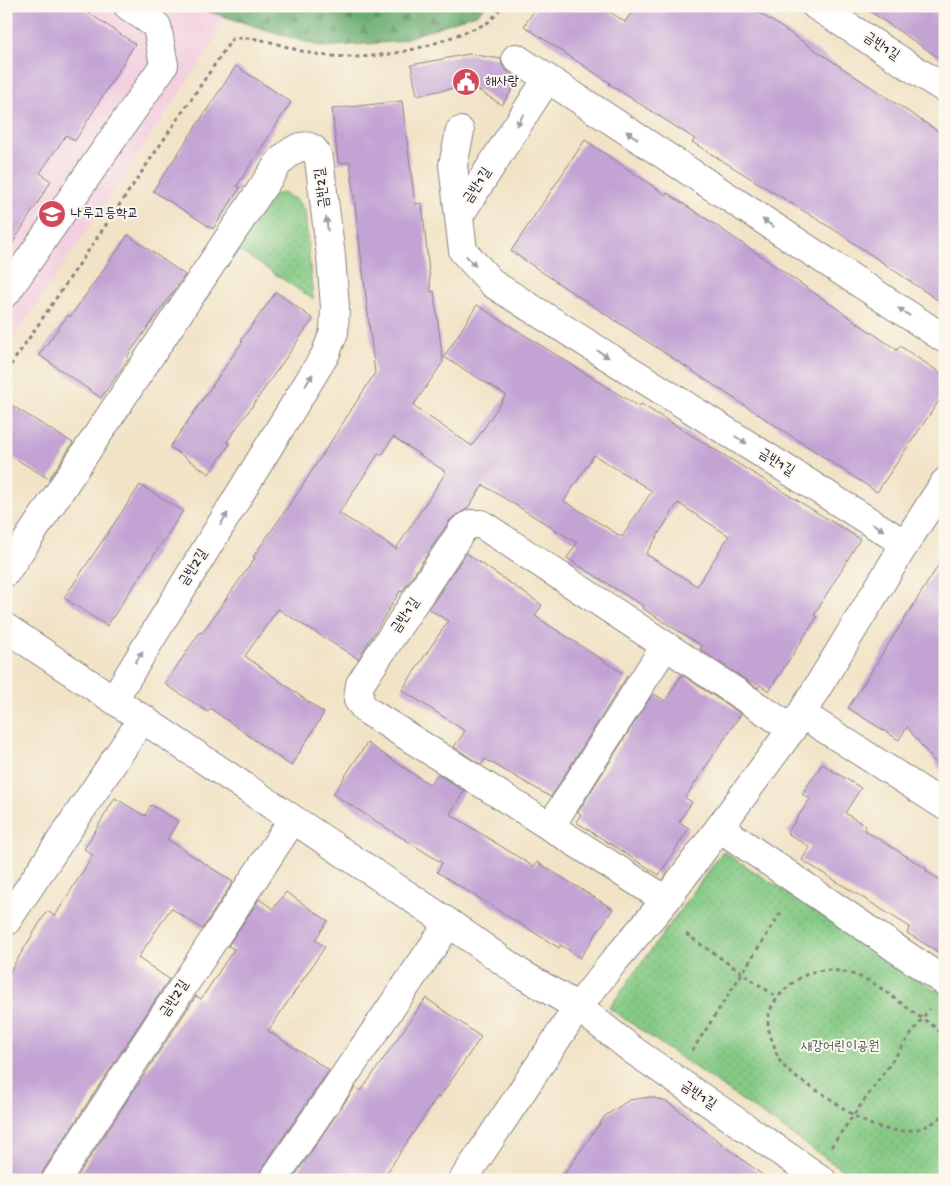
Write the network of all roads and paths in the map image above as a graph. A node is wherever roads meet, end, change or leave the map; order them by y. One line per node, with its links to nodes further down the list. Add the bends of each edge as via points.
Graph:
1 (128, 6): 9 (street, via 157,26 164,65)
2 (502, 6): 11 (path, via 488,22 440,42 400,53 346,58 309,53 273,42 232,38)
3 (816, 6): 6 (street, 금반1길)
4 (516, 58): 5 (street)
5 (547, 79): 8 (street, 금반1길, one-way to 8); 10 (street, one-way to 5)
6 (945, 89)
7 (460, 131): 8 (street, via 453,165)
8 (459, 216): 13 (street, 금반1길, one-way to 13, via 462,251 494,284)
9 (6, 293)
10 (945, 338)
11 (6, 372)
12 (943, 490): 13 (street)
13 (905, 544): 19 (street)
14 (6, 572): 17 (street, 금반2길, one-way to 14, via 325,355 334,332 331,257 319,159 314,149 298,148 286,154 278,164)
15 (6, 628): 17 (street)
16 (665, 646): 19 (street, 금반1길); 22 (street); 22 (street, 금반1길, via 481,524 471,524 463,529 360,684 358,700 366,710)
17 (114, 698): 18 (street)
18 (143, 718): 21 (street); 26 (street)
19 (797, 721): 20 (street, 금반1길); 23 (street)
20 (945, 806)
21 (293, 819): 27 (street); 39 (street, 금반2길)
22 (550, 827): 24 (street, 금반1길)
23 (720, 828): 24 (street); 30 (street)
24 (666, 900): 32 (street)
25 (785, 906): 29 (path)
26 (6, 922)
27 (449, 923): 32 (street, via 520,973); 40 (street)
28 (686, 934): 29 (path)
29 (741, 973): 31 (path); 35 (path)
30 (945, 982)
31 (778, 998): 33 (path, via 787,987 814,971 842,972 869,981); 37 (path, via 770,1010 768,1022 782,1065)
32 (578, 1008): 38 (street, 금반1길, via 634,1052); 41 (street)
33 (922, 1019): 34 (path); 37 (path)
34 (945, 1039)
35 (688, 1058)
36 (945, 1113): 37 (path, via 934,1123 911,1130 878,1127)
37 (854, 1114): 38 (path)
38 (824, 1167)
39 (56, 1180)
40 (273, 1180)
41 (463, 1180)

